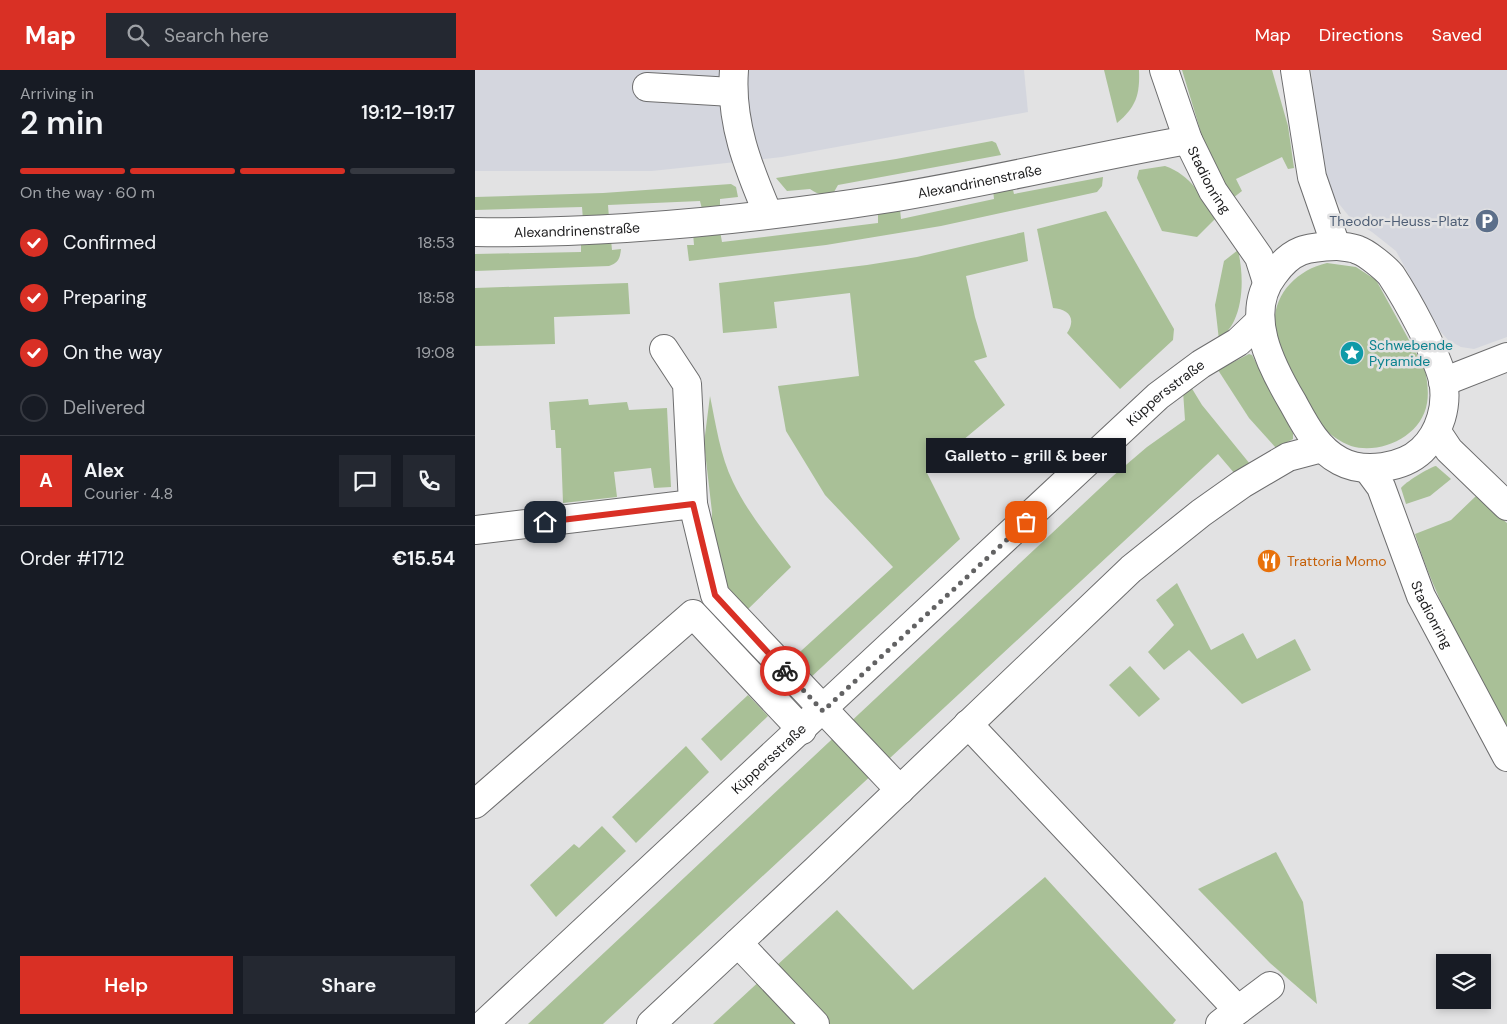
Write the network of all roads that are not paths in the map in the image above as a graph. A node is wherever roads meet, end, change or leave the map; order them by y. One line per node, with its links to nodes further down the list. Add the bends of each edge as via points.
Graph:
1 (1164, 70): 5 (street, Stadionring)
2 (1295, 70): 8 (street, via 1312,176)
3 (733, 81): 4 (street); 6 (street, via 740,143)
4 (647, 87)
5 (1188, 140): 6 (street, Alexandrinenstraße, via 885,199); 9 (street, Stadionring, via 1213,191 1259,257)
6 (768, 214): 7 (street, Alexandrinenstraße, via 653,227)
7 (475, 232)
8 (1336, 246): 9 (street, via 1311,247 1295,252); 13 (street, via 1359,250 1390,274 1434,353)
9 (1267, 282): 10 (street, via 1260,301)
10 (1259, 322): 15 (street, via 1268,353 1287,392); 20 (street, Küppersstraße, via 1238,342 1158,396)
11 (664, 350): 17 (street, via 687,384)
12 (1507, 358): 13 (street)
13 (1443, 382): 14 (street, via 1443,407)
14 (1437, 432): 16 (street, via 1421,451 1398,464); 18 (street, via 1449,450)
15 (1322, 448): 16 (street, via 1341,462); 21 (street, via 1274,465 1201,513 1131,569)
16 (1367, 468): 23 (street, Stadionring, via 1381,487 1421,596)
17 (693, 504): 19 (street); 20 (street, via 715,595)
18 (1507, 506)
19 (475, 530)
20 (823, 711): 22 (street, Küppersstraße); 24 (street)
21 (968, 724): 24 (street); 28 (street)
22 (802, 730): 25 (street, via 693,614); 29 (street, Küppersstraße)
23 (1507, 757)
24 (900, 790): 26 (street)
25 (475, 804)
26 (738, 943): 30 (street); 31 (street)
27 (1270, 986): 28 (street)
28 (1229, 1017)
29 (484, 1024)
30 (651, 1024)
31 (815, 1024)

